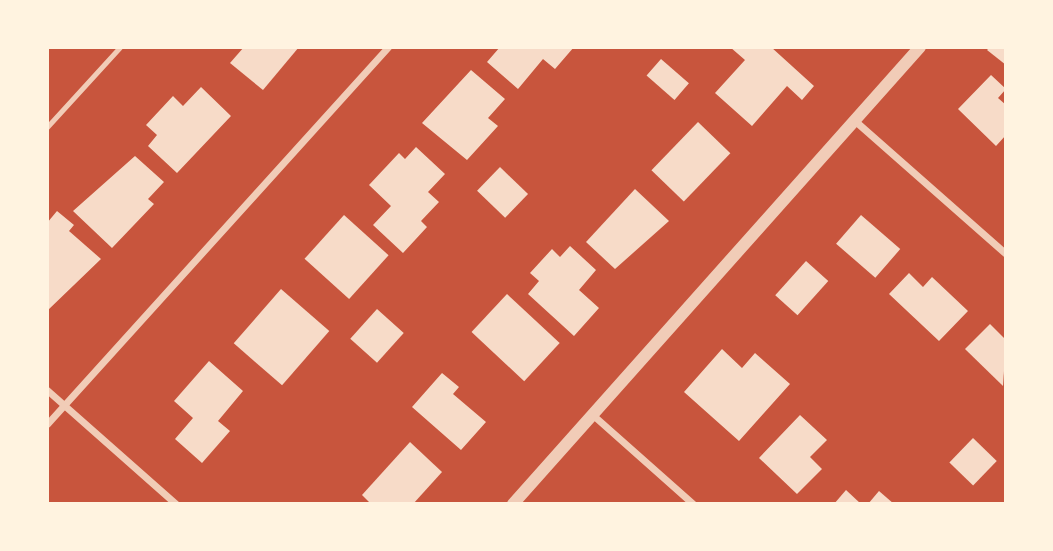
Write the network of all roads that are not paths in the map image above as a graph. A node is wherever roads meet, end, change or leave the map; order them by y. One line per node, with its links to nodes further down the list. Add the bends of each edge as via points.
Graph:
1 (120, 47): 5 (lane)
2 (388, 47): 8 (street)
3 (920, 47): 4 (street)
4 (854, 120): 6 (street); 9 (street)
5 (47, 127)
6 (1006, 254)
7 (47, 390): 8 (street)
8 (64, 405): 10 (street); 11 (street)
9 (594, 416): 12 (street); 13 (street)
10 (47, 424)
11 (176, 504)
12 (513, 504)
13 (693, 504)

